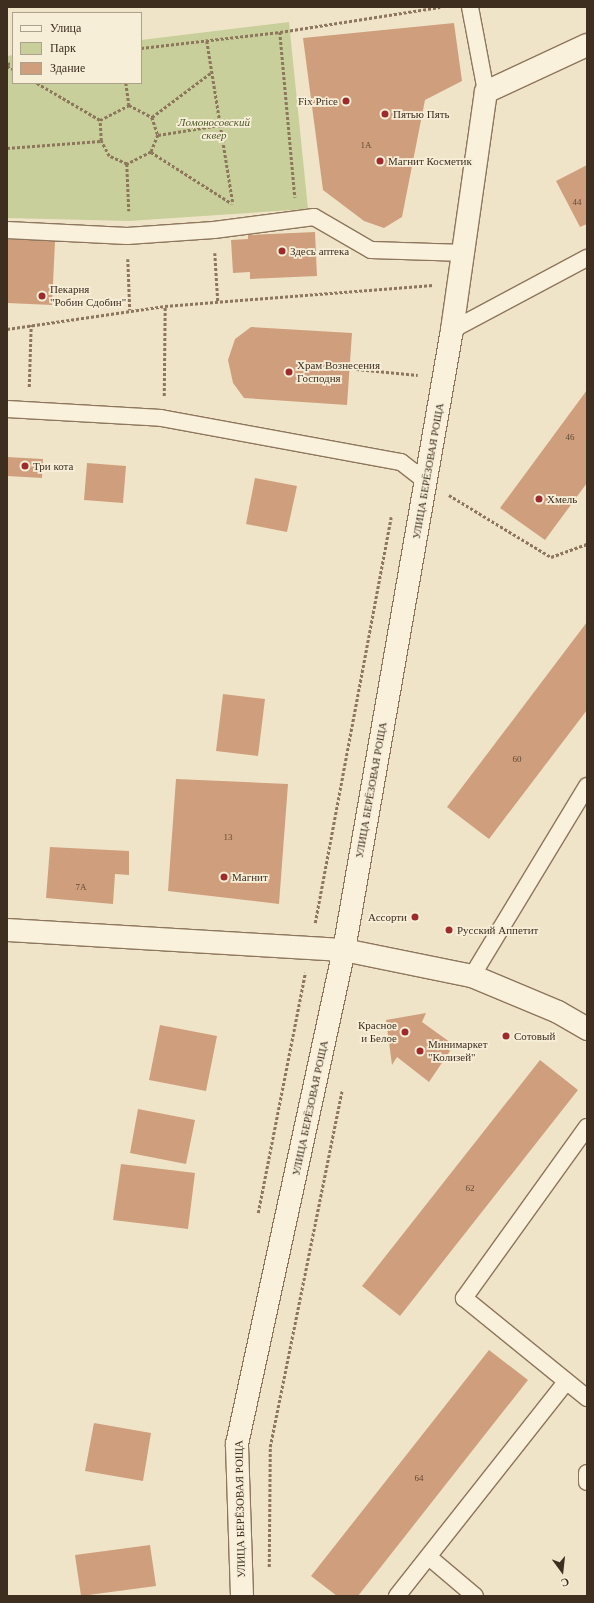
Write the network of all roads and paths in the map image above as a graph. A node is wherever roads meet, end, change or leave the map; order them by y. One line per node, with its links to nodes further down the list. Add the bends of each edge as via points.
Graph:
1 (440, 7): 3 (path)
2 (470, 7): 10 (lane)
3 (280, 32): 4 (path); 20 (path, via 296,201)
4 (207, 41): 6 (path); 7 (path)
5 (587, 45): 10 (street)
6 (142, 48)
7 (212, 72): 12 (path); 14 (path)
8 (39, 84): 13 (path)
9 (126, 84): 11 (path)
10 (486, 92): 30 (street, УЛИЦА БЕРЁЗОВАЯ РОЩА)
11 (129, 105): 12 (path); 13 (path)
12 (152, 117): 15 (path)
13 (100, 120): 16 (path)
14 (220, 125): 15 (path); 23 (path)
15 (158, 134): 18 (path)
16 (101, 141): 17 (path); 19 (path, via 109,156)
17 (7, 148)
18 (151, 152): 19 (path); 23 (path)
19 (127, 164): 25 (path)
20 (288, 202)
21 (241, 204): 23 (path)
22 (226, 205): 23 (path)
23 (233, 205)
24 (121, 211): 25 (path)
25 (129, 211): 26 (path)
26 (136, 211)
27 (7, 230): 29 (lane)
28 (214, 230): 29 (lane); 30 (lane, via 314,217 371,250); 33 (path)
29 (128, 236): 35 (path)
30 (465, 253): 38 (street, УЛИЦА БЕРЁЗОВАЯ РОЩА)
31 (587, 258): 38 (lane)
32 (437, 285): 33 (path)
33 (218, 302): 34 (path)
34 (165, 306): 35 (path); 42 (path)
35 (130, 310): 36 (path)
36 (31, 325): 37 (path); 41 (path)
37 (7, 328)
38 (452, 330): 44 (street, УЛИЦА БЕРЁЗОВАЯ РОЩА)
39 (356, 368): 40 (path)
40 (418, 375)
41 (29, 395)
42 (164, 405)
43 (7, 409): 44 (lane, via 160,418 401,462)
44 (427, 482): 45 (path, via 551,557); 48 (street, УЛИЦА БЕРЁЗОВАЯ РОЩА)
45 (587, 544)
46 (587, 786): 49 (lane)
47 (7, 930): 48 (street)
48 (344, 950): 49 (street); 59 (street, УЛИЦА БЕРЁЗОВАЯ РОЩА, via 237,1444)
49 (472, 976): 50 (street, via 558,1012)
50 (587, 1029)
51 (343, 1088): 58 (path, via 270,1447)
52 (587, 1127): 53 (lane, via 464,1298)
53 (566, 1382): 54 (lane); 57 (lane)
54 (587, 1398)
55 (587, 1473): 56 (lane)
56 (587, 1482)
57 (430, 1558): 60 (lane); 61 (lane)
58 (269, 1572)
59 (242, 1596)
60 (397, 1596)
61 (475, 1596)

